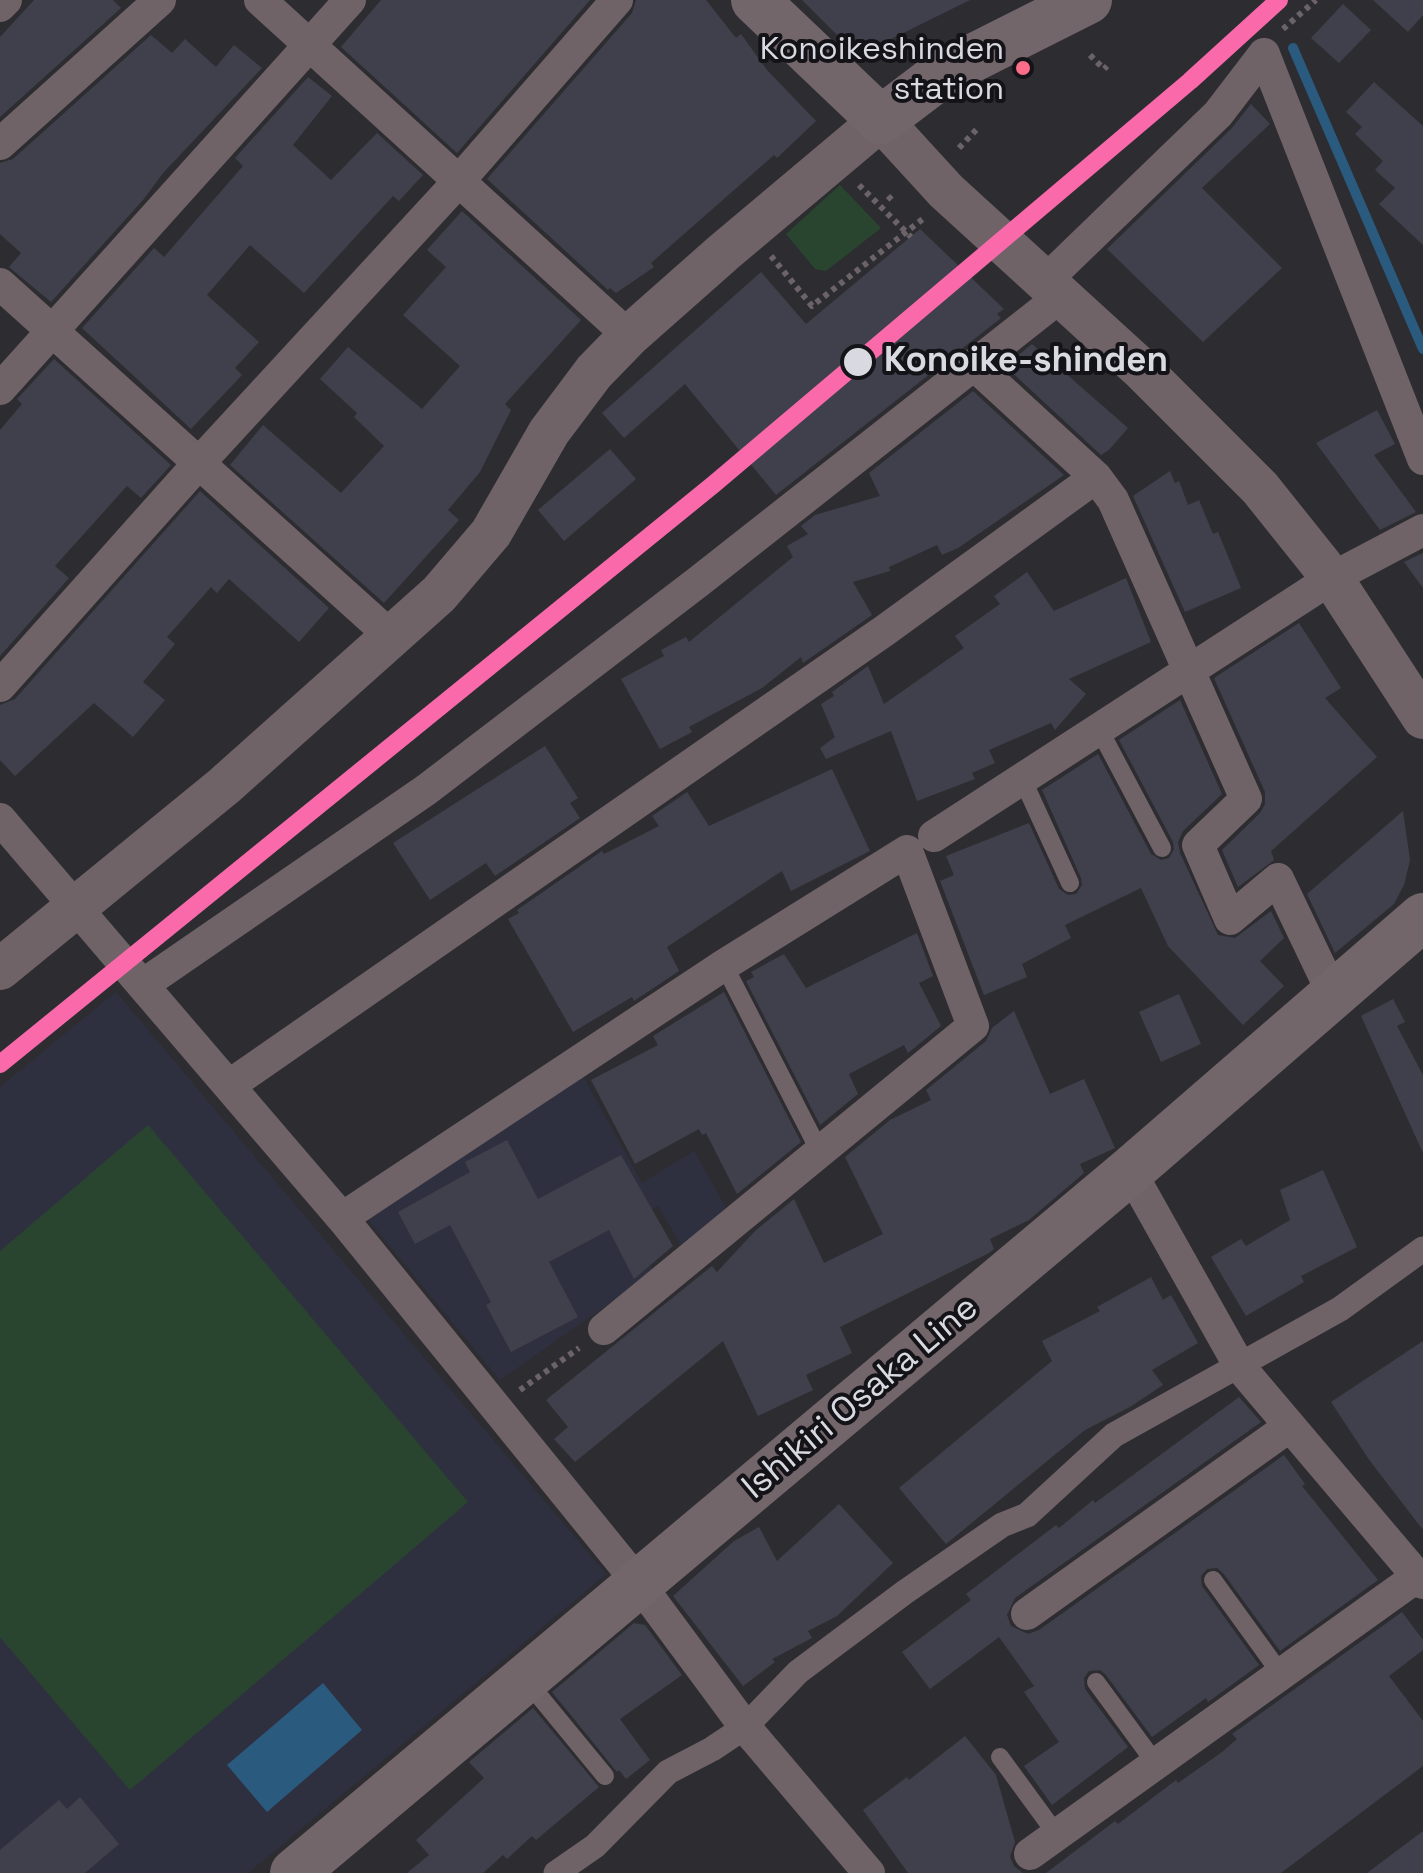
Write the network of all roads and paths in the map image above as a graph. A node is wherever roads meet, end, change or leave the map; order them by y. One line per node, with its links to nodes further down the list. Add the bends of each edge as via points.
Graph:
1 (6, 0): 9 (street)
2 (160, 0): 17 (street)
3 (260, 0): 11 (street)
4 (350, 0): 11 (street)
5 (617, 0): 20 (street)
6 (755, 0): 15 (main road)
7 (1088, 0): 10 (main road)
8 (1316, 0): 12 (path)
9 (0, 6)
10 (1035, 11): 15 (main road)
11 (310, 44): 20 (street); 28 (street)
12 (1264, 54): 27 (street, via 1218,114); 32 (street)
13 (1090, 55): 14 (path)
14 (1107, 66)
15 (881, 120): 27 (street); 29 (street)
16 (978, 127): 18 (path)
17 (0, 144)
18 (960, 148)
19 (848, 173): 22 (path)
20 (458, 182): 29 (street); 33 (street)
21 (905, 191): 22 (path)
22 (885, 212): 24 (path)
23 (929, 214): 24 (path)
24 (908, 235): 25 (path, via 812,306)
25 (764, 247)
26 (0, 284): 28 (street)
27 (1052, 289): 30 (street); 36 (street, via 1248,475)
28 (52, 331): 31 (street); 33 (street)
29 (629, 336): 37 (street, via 572,398 490,534)
30 (974, 365): 34 (street); 51 (street, via 426,790)
31 (0, 389)
32 (1423, 459)
33 (199, 463): 37 (street); 39 (street)
34 (1096, 477): 38 (street); 53 (street)
35 (1423, 530): 36 (street)
36 (1332, 578): 38 (street); 40 (street)
37 (393, 638): 47 (street)
38 (1189, 671): 41 (street); 52 (street, via 1246,799 1198,845 1230,919 1278,878)
39 (0, 686)
40 (1423, 718)
41 (1100, 728): 42 (street); 45 (lane)
42 (1022, 778): 44 (street); 46 (lane)
43 (0, 819): 47 (street)
44 (934, 836)
45 (1162, 848)
46 (1070, 884)
47 (76, 907): 50 (street); 51 (street)
48 (1423, 917): 52 (main road, Ishikiri Osaka Line)
49 (724, 965): 54 (lane); 54 (street, via 908,851 973,1026); 56 (street)
50 (0, 969)
51 (144, 984): 53 (street)
52 (1333, 994): 55 (main road, Ishikiri Osaka Line)
53 (230, 1085): 56 (street)
54 (821, 1154): 58 (street)
55 (1130, 1171): 59 (street); 64 (main road, Ishikiri Osaka Line)
56 (342, 1218): 60 (street)
57 (1423, 1250): 59 (street)
58 (604, 1329): 60 (path)
59 (1240, 1367): 61 (street); 69 (street, via 1114,1436 1026,1515 986,1536 798,1672)
60 (496, 1408): 64 (street)
61 (1290, 1426): 63 (street); 65 (street)
62 (1213, 1580): 66 (lane)
63 (1420, 1580): 66 (street)
64 (640, 1585): 67 (main road, Ishikiri Osaka Line); 69 (street)
65 (1027, 1614)
66 (1280, 1674): 71 (street)
67 (526, 1680): 72 (lane); 75 (main road, Ishikiri Osaka Line)
68 (1096, 1682): 71 (lane)
69 (744, 1726): 76 (street, via 668,1772 595,1846); 77 (street)
70 (1000, 1757): 73 (lane)
71 (1156, 1764): 73 (street)
72 (605, 1776)
73 (1058, 1834): 74 (street)
74 (1030, 1854)
75 (294, 1873)
76 (556, 1873)
77 (869, 1873)

